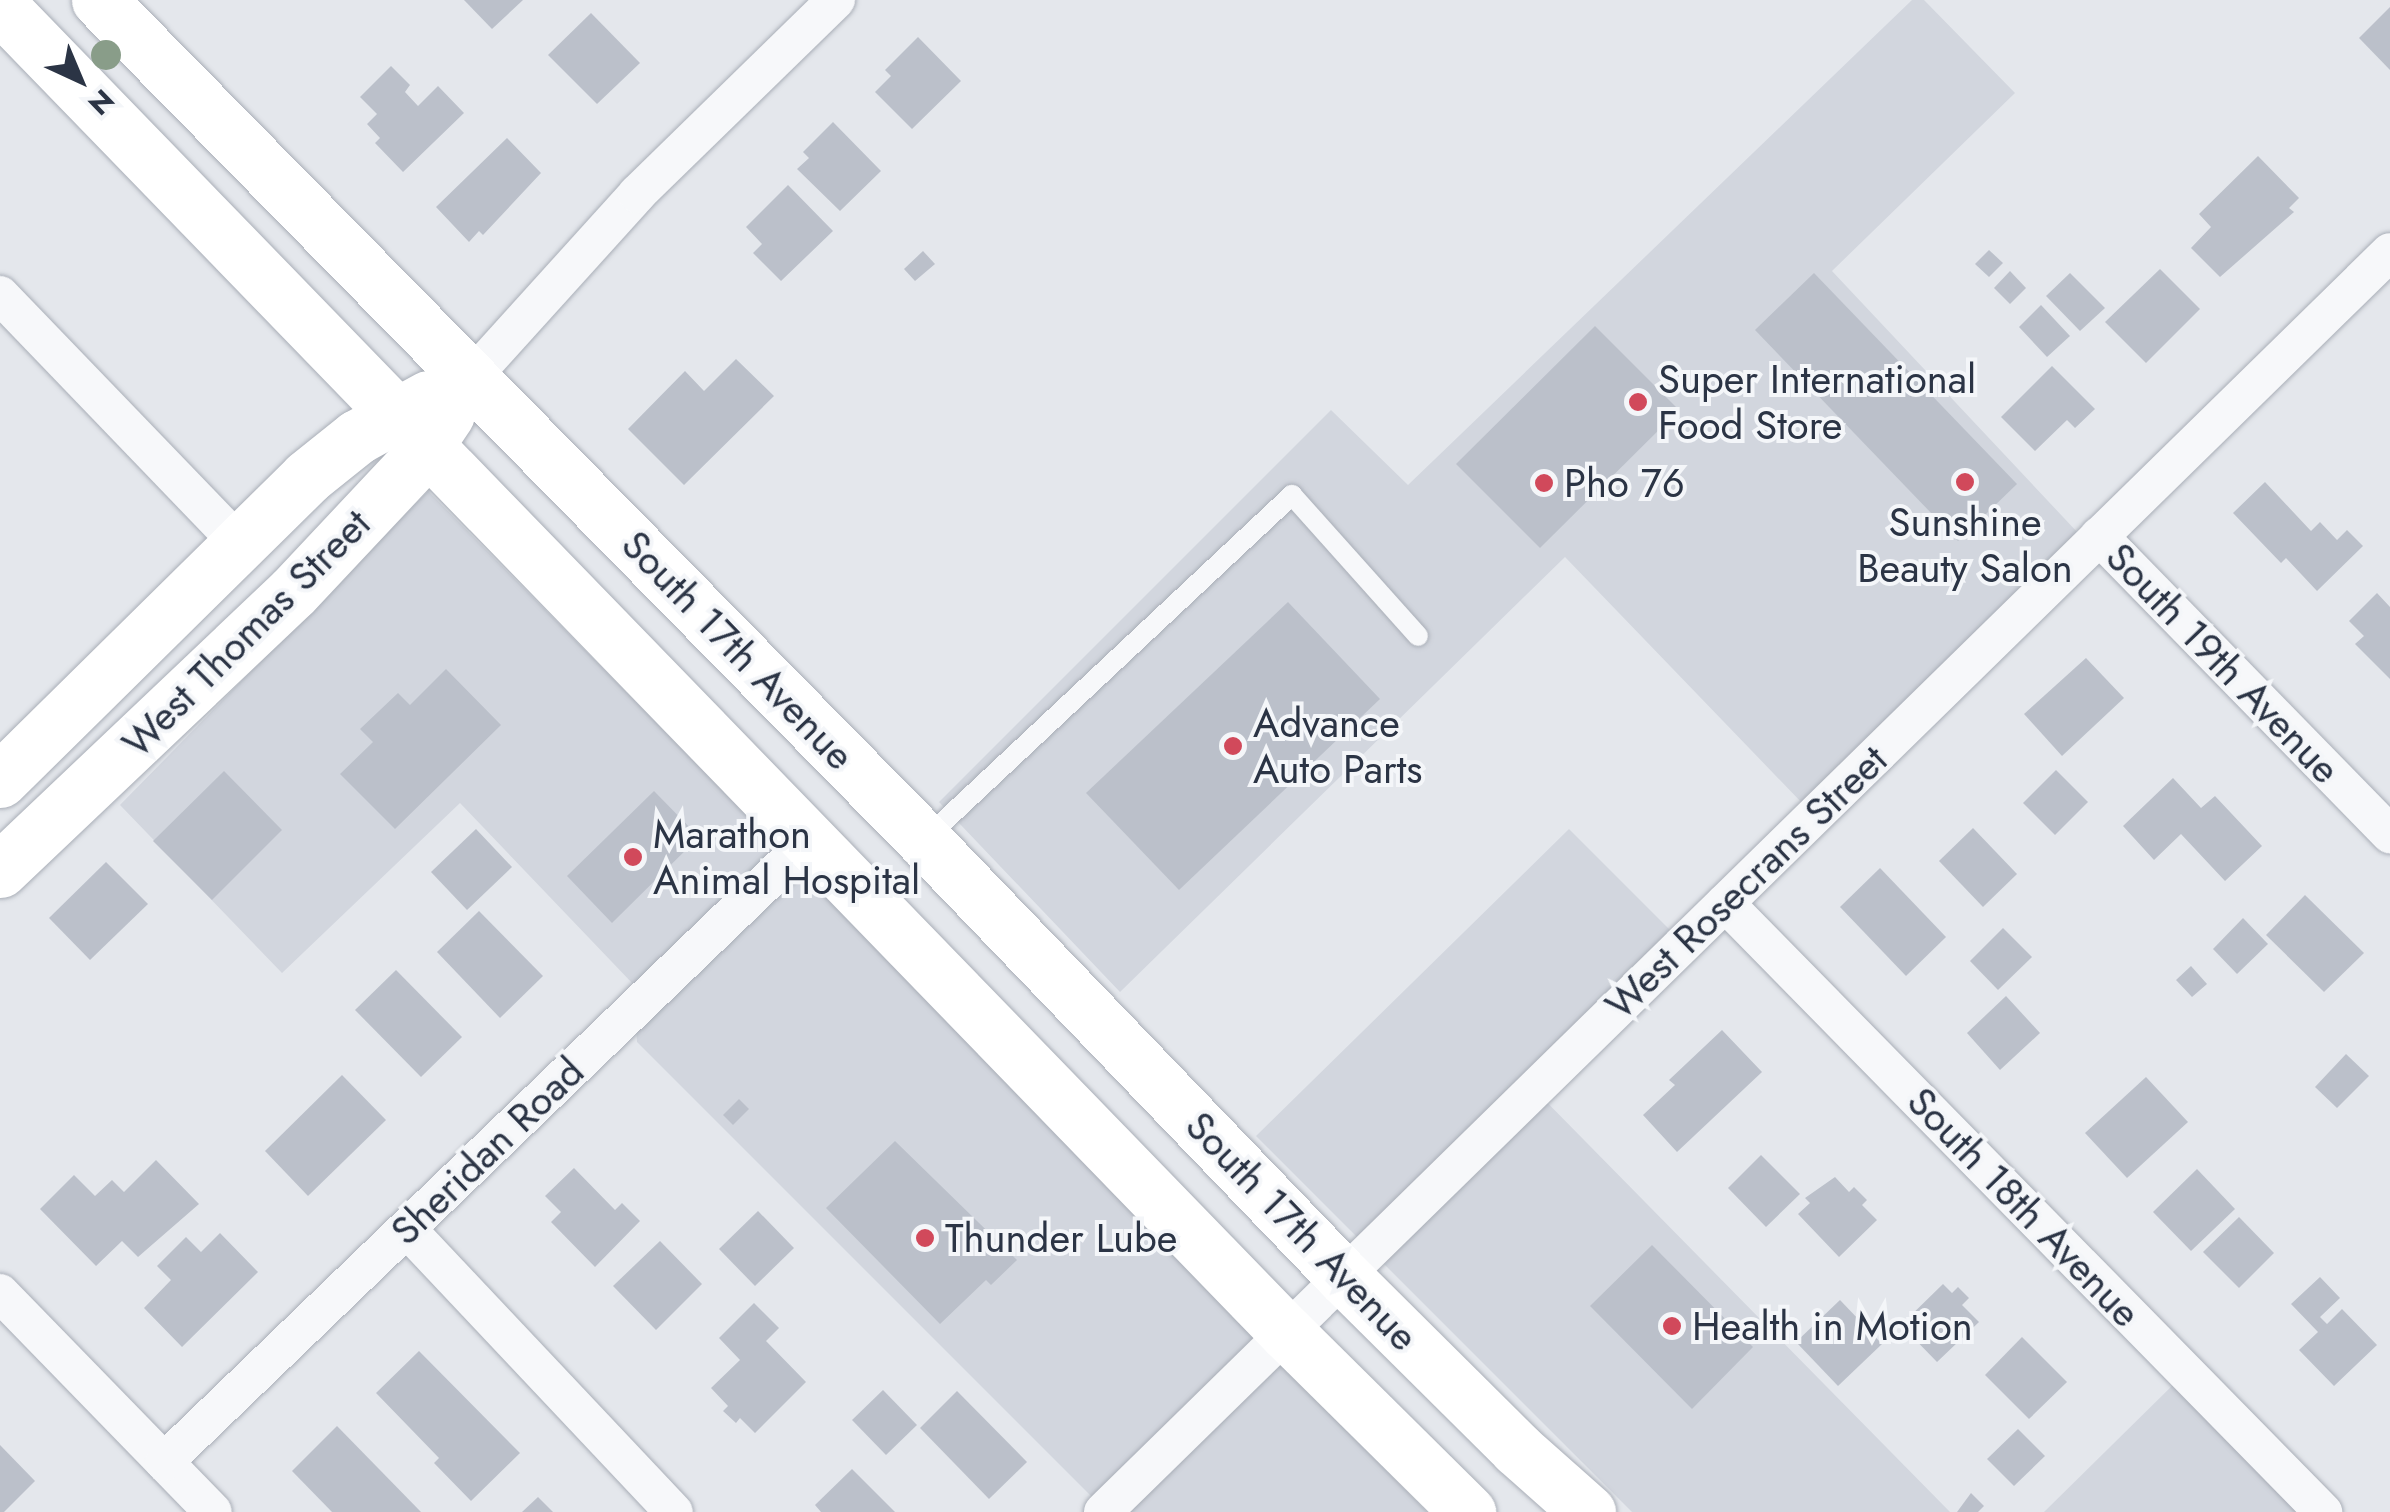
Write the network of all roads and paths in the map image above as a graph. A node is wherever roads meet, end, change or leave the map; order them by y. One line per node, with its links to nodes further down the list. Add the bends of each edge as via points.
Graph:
1 (99, 0): 6 (main road, South 17th Avenue)
2 (836, 0): 6 (street, West Thomas Street, via 637,194)
3 (0, 6): 7 (main road, South 17th Avenue)
4 (2390, 252): 8 (street, West Rosecrans Street)
5 (0, 295): 9 (street)
6 (471, 378): 7 (main road, West Thomas Street); 14 (main road, South 17th Avenue)
7 (413, 428): 9 (main road, West Thomas Street, via 321,465); 13 (main road, South 17th Avenue); 15 (main road, West Thomas Street, via 293,592)
8 (2099, 536): 12 (street, South 19th Avenue); 16 (street, West Rosecrans Street)
9 (240, 544): 11 (main road, West Thomas Street)
10 (1418, 636): 14 (lane, via 1292,495)
11 (0, 780)
12 (2390, 834)
13 (810, 840): 17 (street, Sheridan Road); 20 (main road, South 17th Avenue)
14 (924, 840): 18 (main road, South 17th Avenue)
15 (0, 870)
16 (1725, 903): 18 (street, West Rosecrans Street); 27 (street, South 18th Avenue)
17 (407, 1229): 21 (street, Sheridan Road); 23 (street)
18 (1343, 1276): 20 (street, West Rosecrans Street); 26 (main road, South 17th Avenue)
19 (0, 1293): 21 (street)
20 (1287, 1333): 24 (street, West Rosecrans Street); 25 (main road, South 17th Avenue)
21 (164, 1462): 22 (street)
22 (214, 1512)
23 (674, 1512)
24 (1102, 1512)
25 (1468, 1512)
26 (1588, 1512)
27 (2323, 1512)

